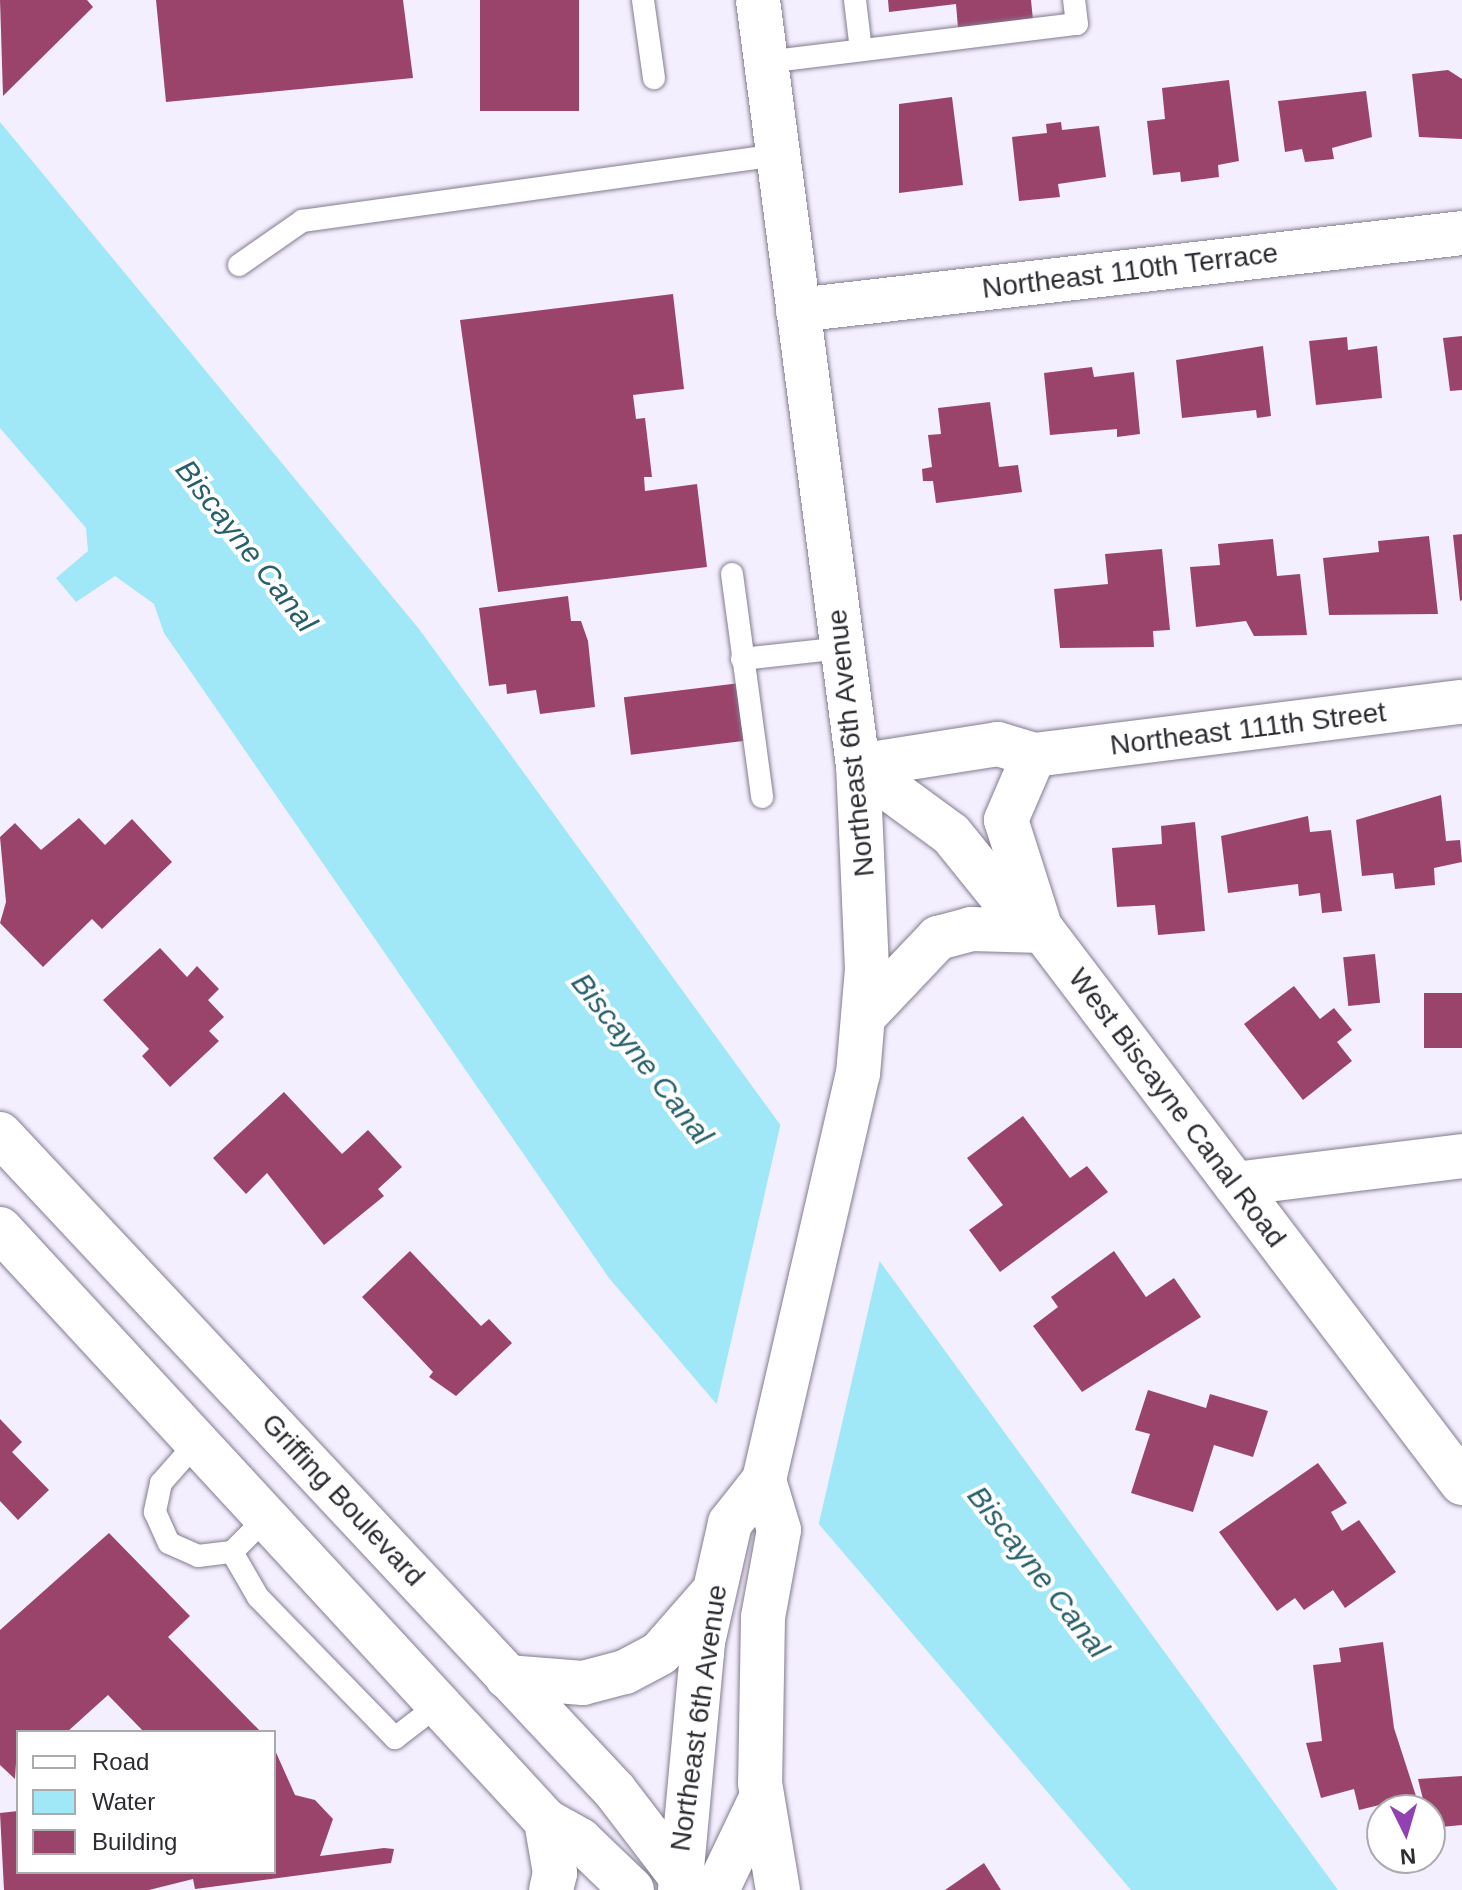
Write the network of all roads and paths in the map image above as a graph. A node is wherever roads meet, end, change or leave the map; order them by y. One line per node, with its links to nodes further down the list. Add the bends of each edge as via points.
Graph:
1 (758, 0): 6 (street, Northeast 6th Avenue)
2 (855, 0): 5 (lane)
3 (1074, 0): 5 (lane, via 1077,24)
4 (647, 1): 7 (lane)
5 (861, 50): 6 (lane)
6 (766, 62): 8 (street, Northeast 6th Avenue)
7 (654, 78)
8 (778, 155): 10 (lane, via 302,221); 11 (street, Northeast 6th Avenue)
9 (1462, 233): 11 (street, Northeast 110th Terrace)
10 (239, 265)
11 (798, 310): 13 (street, Northeast 6th Avenue)
12 (732, 574): 14 (lane)
13 (841, 648): 14 (lane); 17 (street, Northeast 6th Avenue)
14 (742, 659): 18 (lane)
15 (1462, 702): 16 (street, Northeast 111th Street)
16 (1034, 755): 17 (street, via 998,744); 19 (street, via 1006,820)
17 (858, 766): 19 (street, West Biscayne Canal Road, via 951,834 1005,901); 20 (street, Northeast 6th Avenue, via 868,894)
18 (762, 797)
19 (1043, 931): 20 (street, via 971,929 938,938); 23 (street, West Biscayne Canal Road)
20 (864, 1016): 27 (street, Northeast 6th Avenue, via 838,1159)
21 (0, 1134): 24 (street, Griffing Boulevard)
22 (1462, 1156): 23 (street)
23 (1235, 1184): 28 (street, West Biscayne Canal Road)
24 (66, 1204): 25 (street); 32 (street, Griffing Boulevard)
25 (10, 1239): 26 (street)
26 (198, 1441): 29 (street); 30 (lane, via 161,1483 155,1512 169,1543 198,1556)
27 (764, 1480): 31 (street, Northeast 6th Avenue, via 730,1523); 34 (street, Northeast 6th Avenue, via 779,1530 763,1617)
28 (1462, 1483)
29 (268, 1516): 30 (lane); 33 (street)
30 (232, 1552): 33 (lane, via 258,1597 395,1738)
31 (713, 1592): 32 (street, via 660,1653 625,1672 583,1683); 36 (street, Northeast 6th Avenue)
32 (507, 1677): 36 (street, Griffing Boulevard, via 615,1791)
33 (438, 1705): 35 (street)
34 (762, 1796): 39 (street); 40 (street, Northeast 6th Avenue)
35 (546, 1821): 37 (street, via 555,1873); 38 (street, via 580,1840)
36 (676, 1886)
37 (551, 1890)
38 (632, 1890)
39 (717, 1890)
40 (778, 1890)

